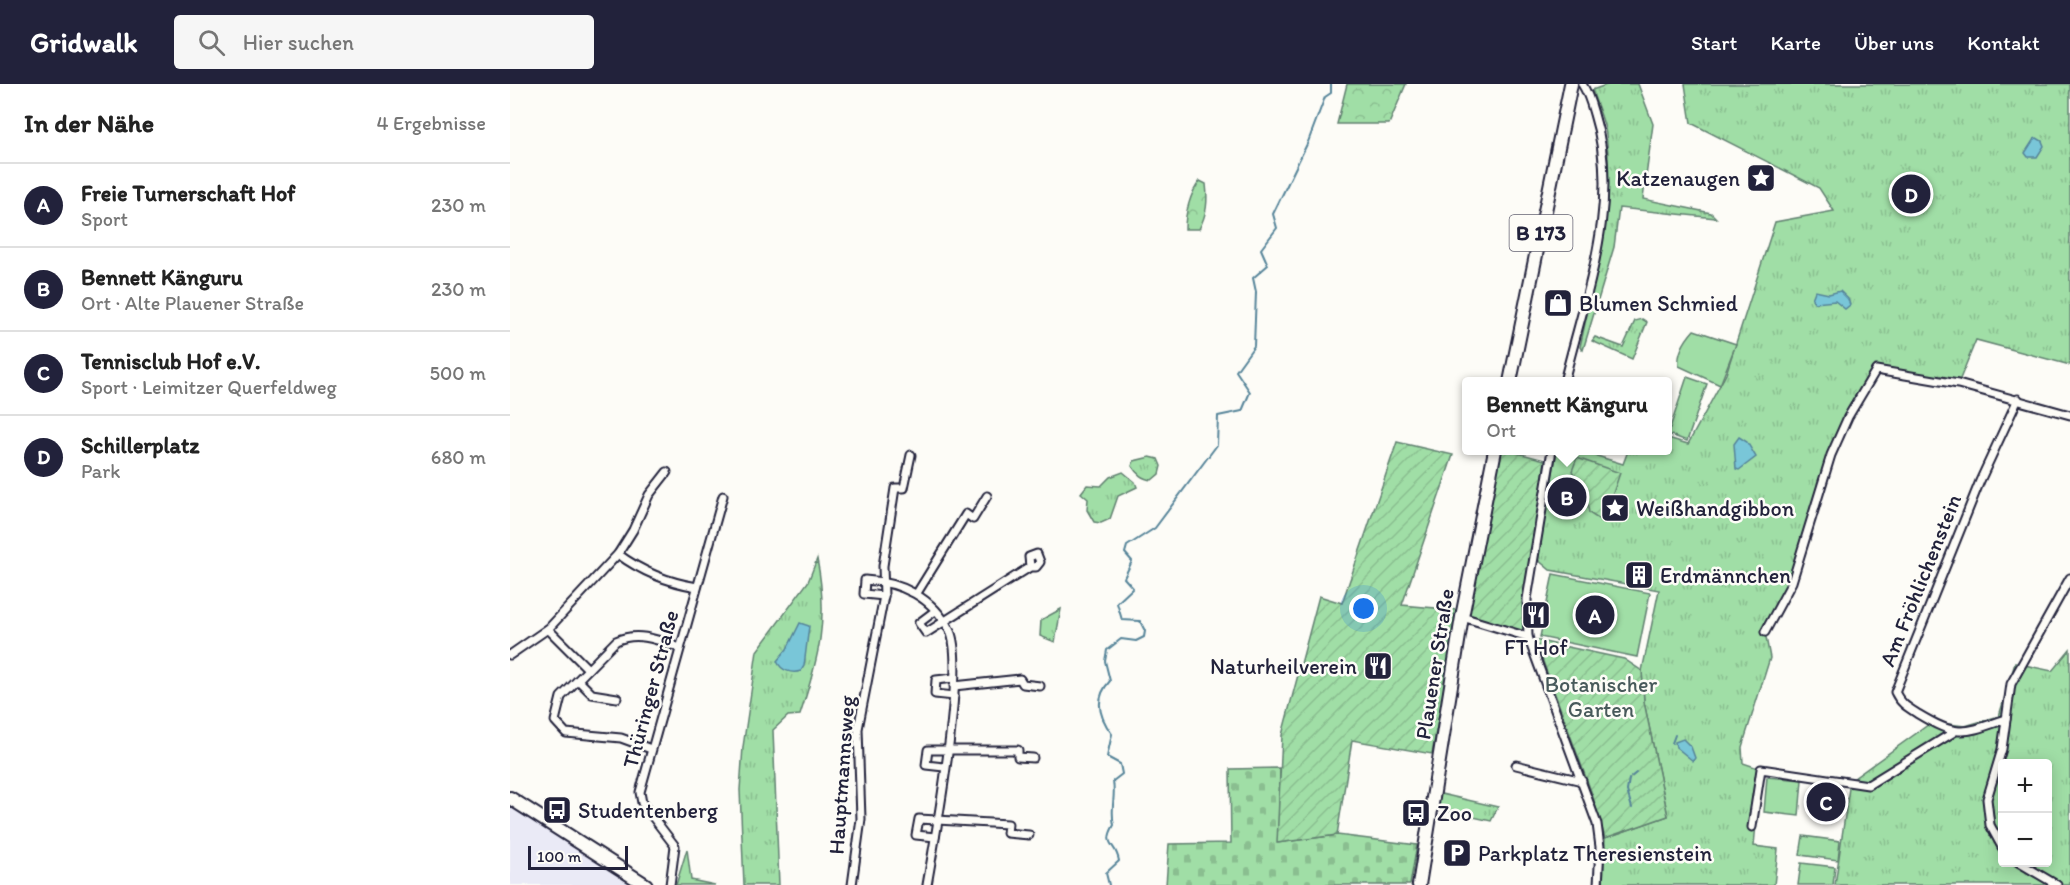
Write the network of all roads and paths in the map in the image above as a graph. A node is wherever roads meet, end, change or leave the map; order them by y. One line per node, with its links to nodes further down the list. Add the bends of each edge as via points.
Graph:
1 (1571, 84): 3 (main road, B 173)
2 (1582, 84): 4 (street, via 1601,136 1602,216 1590,288)
3 (1511, 377)
4 (1565, 377)
5 (2018, 399): 6 (street); 24 (street, via 1876,370 1831,455 1792,582); 35 (street, Am Fröhlichenstein, via 1980,481 1895,692 1906,706)
6 (2070, 415)
7 (911, 455): 16 (street, Hauptmannsweg, via 904,488 895,488)
8 (1495, 455): 21 (main road, Plauener Straße)
9 (1551, 455): 25 (street, via 1527,599)
10 (667, 472): 13 (street, via 649,495)
11 (723, 496): 17 (street, Thüringer Straße)
12 (987, 496): 18 (street, via 973,519 966,514)
13 (618, 554): 17 (street, via 648,573); 23 (street)
14 (1030, 567): 22 (street)
15 (2070, 578): 34 (street, via 2019,666 2011,684)
16 (884, 581): 18 (street); 19 (street, Hauptmannsweg); 19 (street, via 864,580 864,594)
17 (697, 587): 26 (street, Thüringer Straße)
18 (917, 593): 20 (street)
19 (884, 596): 51 (street, Hauptmannsweg, via 858,729 861,819)
20 (935, 611): 22 (street); 22 (street, via 920,623 926,633)
21 (1462, 617): 25 (street); 53 (main road, Plauener Straße)
22 (943, 621): 30 (street, via 955,646)
23 (548, 629): 27 (street); 28 (street)
24 (1765, 632)
25 (1528, 637): 41 (street)
26 (680, 648): 28 (street, via 657,639 627,636 616,641); 36 (street, Thüringer Straße)
27 (510, 655)
28 (588, 669): 29 (street)
29 (578, 680): 33 (street, via 592,694); 36 (street, via 561,697 555,721 560,727 576,735 621,738)
30 (954, 682): 31 (street, via 1020,679 1023,684); 32 (street); 32 (street, via 936,680 935,694)
31 (1040, 686)
32 (954, 696): 37 (street)
33 (618, 698)
34 (2006, 719): 35 (street, via 1976,730); 47 (street, via 2002,749 1987,799 1990,825)
35 (1954, 732): 44 (street, via 1868,785 1761,769)
36 (651, 749): 50 (street, Thüringer Straße, via 640,792 642,803 675,846)
37 (947, 751): 38 (street, via 1018,750 1018,757); 40 (street); 40 (street, via 928,750 926,765)
38 (1033, 758)
39 (1516, 765): 41 (street)
40 (944, 767): 43 (street)
41 (1582, 781): 54 (street, via 1597,824)
42 (510, 798): 49 (main road)
43 (937, 821): 45 (street, via 1008,824 1007,833); 46 (street); 46 (street, via 919,819 916,835)
44 (1752, 827)
45 (1029, 835)
46 (935, 837): 52 (street)
47 (1998, 840)
48 (2026, 867): 55 (street)
49 (646, 885)
50 (670, 885)
51 (852, 885)
52 (927, 885)
53 (1419, 885)
54 (1598, 885)
55 (2057, 885)

